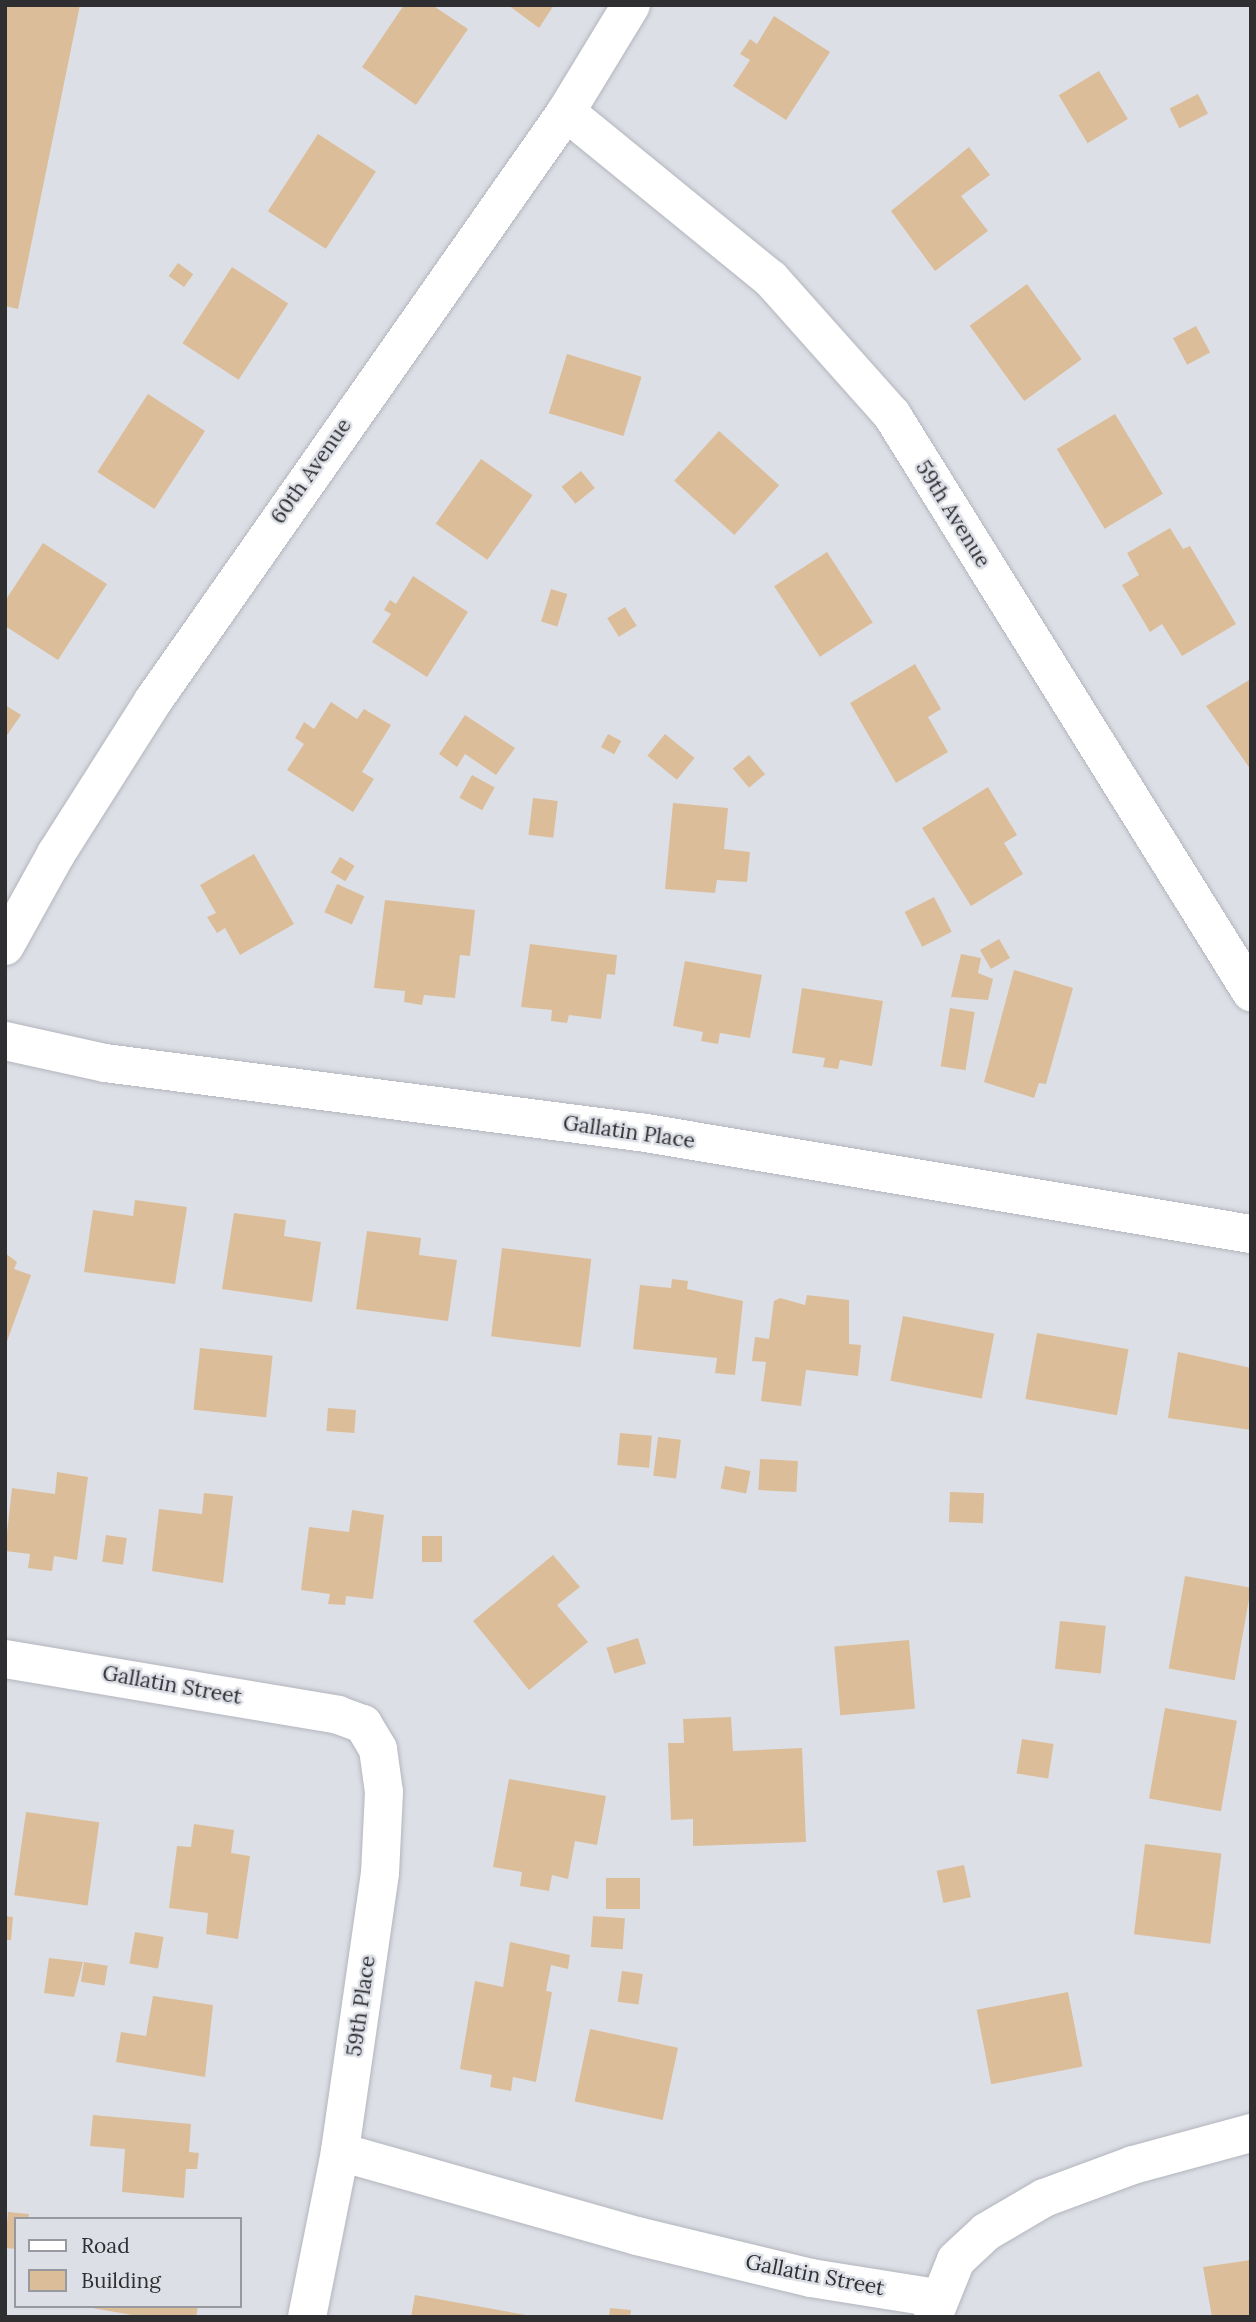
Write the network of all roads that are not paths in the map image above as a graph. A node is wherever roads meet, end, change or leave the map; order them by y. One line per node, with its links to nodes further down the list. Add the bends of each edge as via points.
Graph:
1 (631, 5): 2 (street, 60th Avenue)
2 (566, 112): 3 (street, 60th Avenue, via 153,701 56,854); 4 (street, 59th Avenue, via 771,279 892,415)
3 (5, 946)
4 (1251, 992)
5 (5, 1041): 6 (street, Gallatin Place, via 105,1063 646,1133)
6 (1251, 1234)
7 (5, 1659): 8 (street, Gallatin Street)
8 (338, 1715): 10 (street, 59th Place, via 363,1724 378,1749 384,1792 380,1872)
9 (1251, 2133): 11 (street, Gallatin Street, via 1133,2165 1044,2198 986,2232 956,2260)
10 (340, 2152): 11 (street, Gallatin Street, via 637,2236); 12 (street, 59th Place)
11 (934, 2307)
12 (307, 2317)

